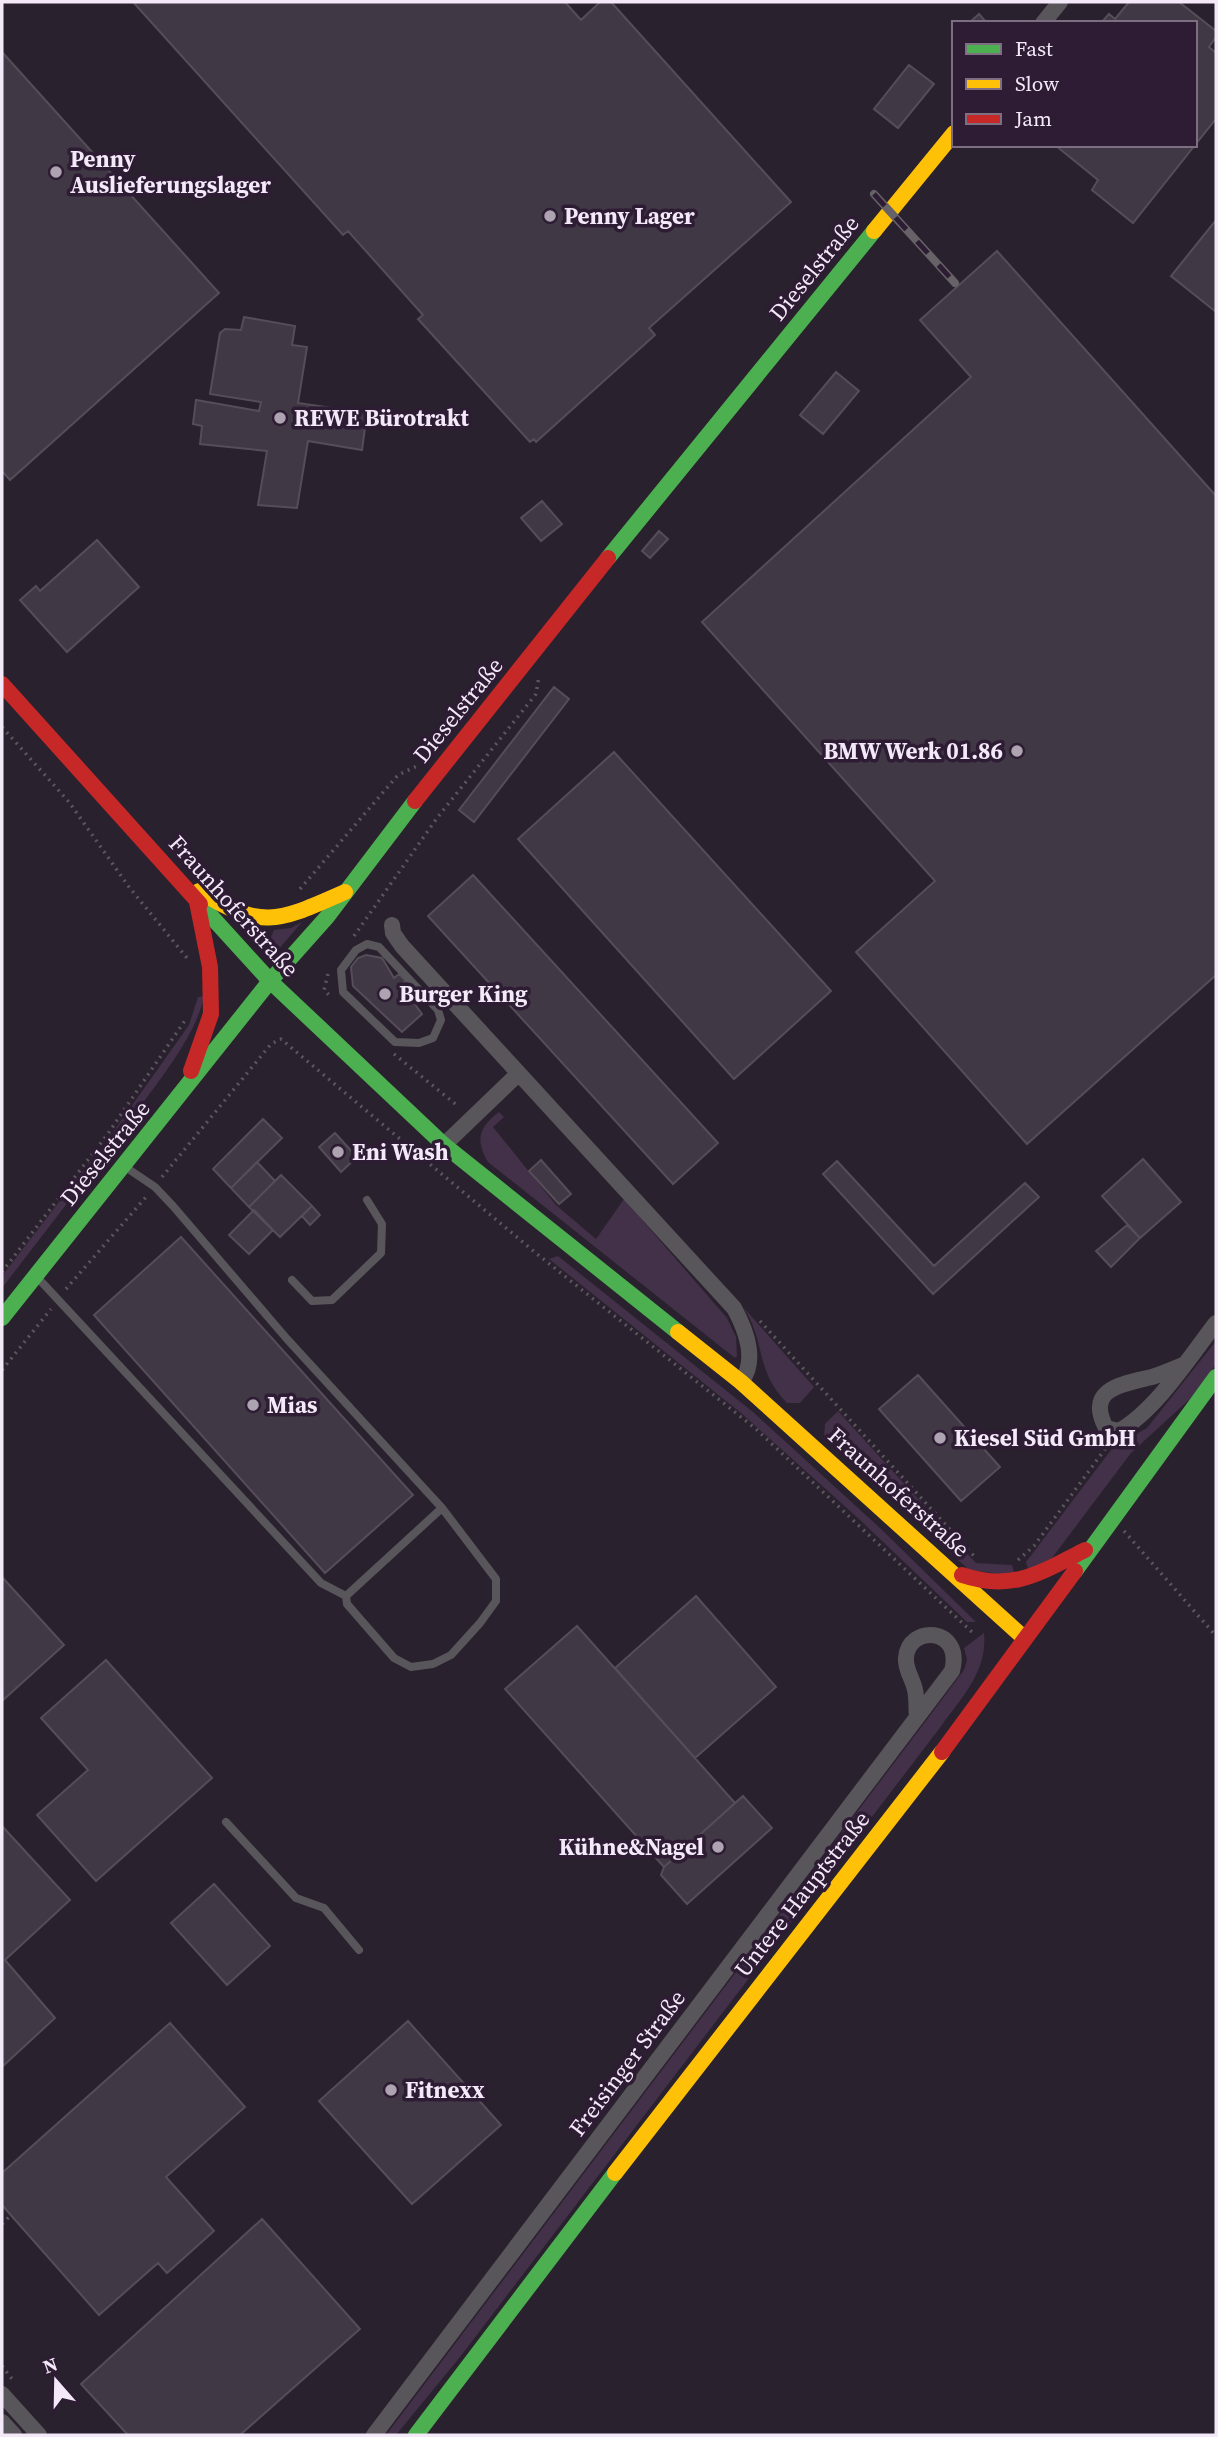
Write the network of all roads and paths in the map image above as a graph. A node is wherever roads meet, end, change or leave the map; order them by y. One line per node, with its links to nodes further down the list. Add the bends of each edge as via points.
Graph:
1 (1060, 2): 2 (street)
2 (1045, 21)
3 (952, 135): 4 (main road, Dieselstraße)
4 (526, 662): 9 (main road, Dieselstraße); 13 (path, via 540,675 536,694 437,818)
5 (2, 684): 8 (main road, Fraunhoferstraße)
6 (2, 727): 14 (path, via 69,802)
7 (421, 764): 10 (path, via 398,775)
8 (174, 874): 9 (main road, via 247,918 269,921 282,920); 11 (main road, Fraunhoferstraße)
9 (347, 891): 16 (main road, Dieselstraße)
10 (297, 892)
11 (197, 900): 16 (main road, Fraunhoferstraße); 21 (main road, via 210,967 211,1014)
12 (392, 925): 20 (street, via 402,946)
13 (346, 947)
14 (190, 966)
15 (333, 967): 17 (path)
16 (270, 981): 21 (main road, Dieselstraße); 22 (main road, Fraunhoferstraße)
17 (324, 990)
18 (189, 1013): 26 (path, via 107,1135)
19 (433, 1038): 19 (lane, via 441,1020 438,1010 379,947 367,944 356,950 341,970 343,992 395,1042 419,1043)
20 (518, 1074): 22 (street); 36 (street, via 734,1308 748,1345 749,1372)
21 (184, 1090): 23 (main road, Dieselstraße)
22 (444, 1145): 36 (main road, Fraunhoferstraße)
23 (124, 1166): 24 (lane); 27 (main road, Dieselstraße)
24 (155, 1187): 29 (path); 38 (lane); 48 (path, via 271,1044 281,1039 756,1429)
25 (367, 1199): 28 (lane, via 383,1224 381,1253 332,1300 312,1301)
26 (2, 1272)
27 (35, 1275): 29 (lane); 30 (main road, Dieselstraße)
28 (292, 1280)
29 (58, 1299): 34 (path); 46 (lane, via 321,1583)
30 (2, 1318)
31 (757, 1318): 42 (path)
32 (1216, 1323): 33 (street)
33 (1183, 1365): 37 (street, via 1136,1422); 37 (street, via 1112,1388 1102,1399 1099,1414 1106,1428)
34 (2, 1370)
35 (1216, 1377): 39 (main road, Untere Hauptstraße)
36 (741, 1382): 44 (main road, Fraunhoferstraße)
37 (1119, 1431): 41 (path, via 1034,1546)
38 (442, 1508): 46 (lane); 46 (lane, via 496,1579 496,1601 451,1655 411,1667 394,1658 346,1604)
39 (1111, 1516): 40 (main road, Untere Hauptstraße); 49 (path)
40 (1087, 1549): 45 (main road); 50 (main road, Untere Hauptstraße)
41 (1018, 1560): 43 (path); 45 (path)
42 (980, 1561)
43 (1009, 1561)
44 (950, 1570): 45 (main road, via 999,1585); 47 (main road, Fraunhoferstraße)
45 (1023, 1580)
46 (346, 1595)
47 (1000, 1615): 48 (path); 50 (main road, Fraunhoferstraße)
48 (973, 1633): 51 (path)
49 (1216, 1636)
50 (1024, 1638): 62 (main road, Untere Hauptstraße, via 964,1724)
51 (953, 1650): 52 (street, Freisinger Straße, via 952,1671); 52 (street, via 936,1635 922,1636 910,1644 905,1657 915,1689)
52 (916, 1717): 61 (street, Freisinger Straße)
53 (226, 1822): 54 (lane, via 296,1898 324,1908)
54 (359, 1951)
55 (11, 2215): 56 (path)
56 (2, 2224)
57 (2, 2394): 60 (street)
58 (2, 2421): 59 (street)
59 (14, 2435)
60 (39, 2435)
61 (374, 2435)
62 (416, 2435)

